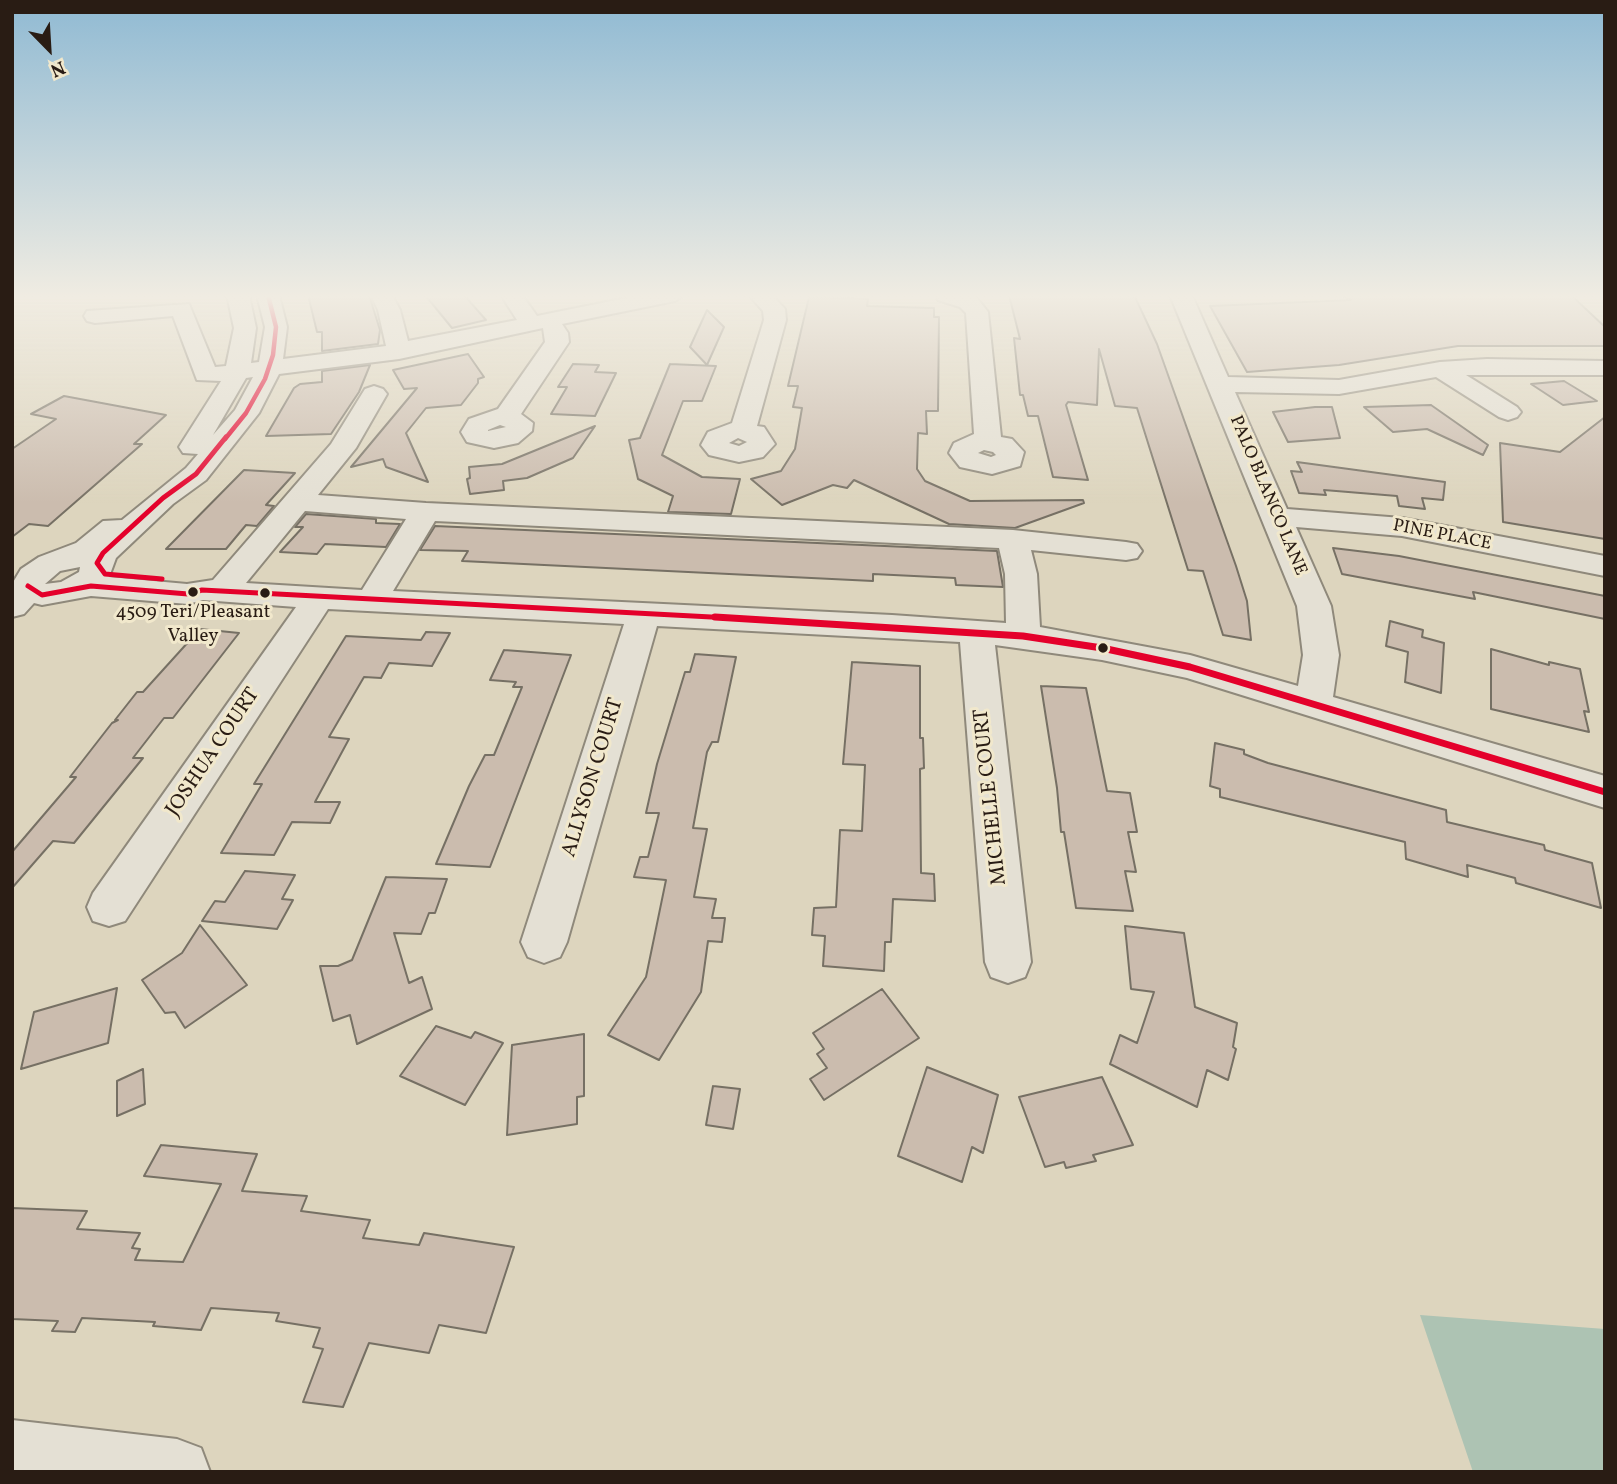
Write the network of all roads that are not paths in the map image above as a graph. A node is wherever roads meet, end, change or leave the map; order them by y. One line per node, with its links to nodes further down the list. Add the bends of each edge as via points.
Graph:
1 (202, 364): 13 (street, via 206,375)
2 (239, 364): 13 (street)
3 (270, 364): 11 (street)
4 (305, 364): 11 (street)
5 (520, 364): 14 (street)
6 (541, 364): 14 (street)
7 (762, 364): 19 (street)
8 (982, 364): 20 (street)
9 (1210, 364): 15 (street, PALO BLANCO LANE)
10 (1605, 368): 12 (street, via 1514,365)
11 (269, 369): 13 (street); 27 (street, via 246,413 196,474 103,554)
12 (1440, 369): 15 (street, via 1346,387); 17 (street)
13 (237, 372): 27 (street, via 180,466 97,542)
14 (531, 379): 18 (street)
15 (1218, 384): 23 (street, PALO BLANCO LANE)
16 (374, 394): 21 (street, via 342,448)
17 (1508, 412)
18 (506, 417)
19 (743, 430)
20 (988, 442)
21 (296, 502): 22 (street); 28 (street)
22 (426, 512): 24 (street); 30 (street)
23 (1278, 517): 26 (street, PINE PLACE, via 1402,527); 35 (street, PALO BLANCO LANE, via 1320,631)
24 (1013, 539): 25 (street); 34 (street, via 1021,574)
25 (1126, 551)
26 (1605, 566)
27 (49, 577): 28 (street, via 91,586 188,594); 32 (street, via 44,602)
28 (212, 590): 29 (street)
29 (319, 598): 30 (street); 37 (street, JOSHUA COURT)
30 (371, 601): 31 (street)
31 (644, 614): 33 (street); 38 (street, ALLYSON COURT)
32 (12, 630)
33 (976, 631): 34 (street); 39 (street, MICHELLE COURT)
34 (1023, 636): 35 (street, via 1148,657)
35 (1314, 703): 36 (street)
36 (1605, 792)
37 (109, 907)
38 (544, 942)
39 (1009, 962)
40 (12, 1454): 41 (street)
41 (169, 1471)

